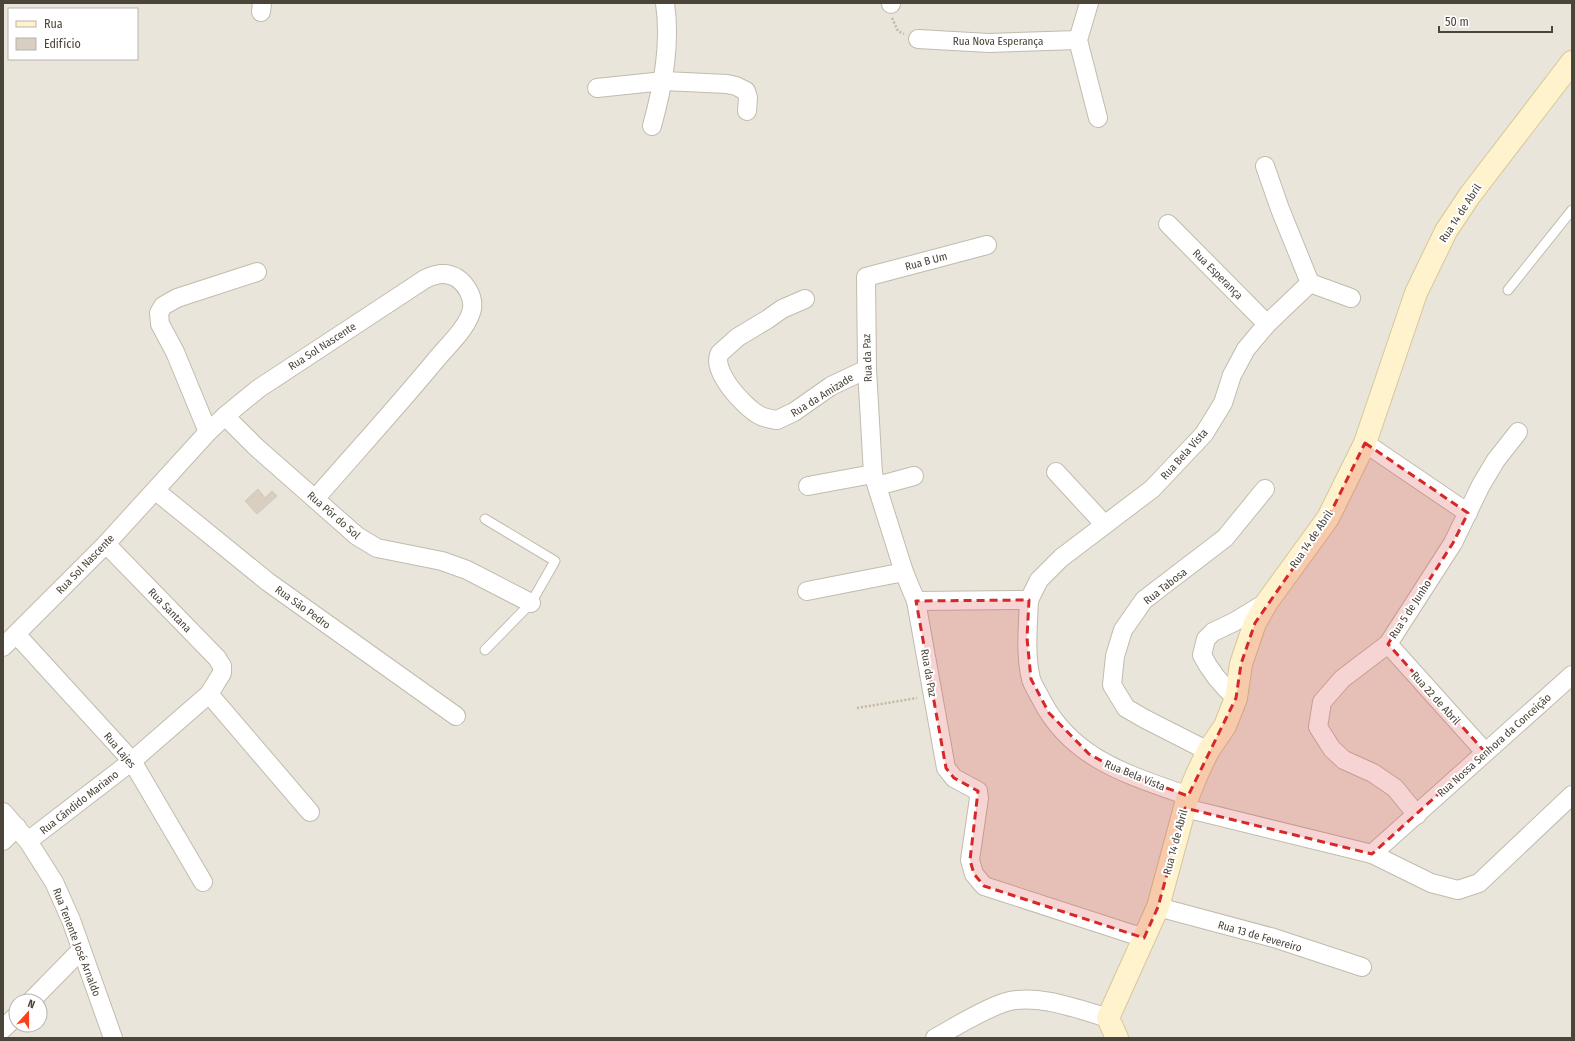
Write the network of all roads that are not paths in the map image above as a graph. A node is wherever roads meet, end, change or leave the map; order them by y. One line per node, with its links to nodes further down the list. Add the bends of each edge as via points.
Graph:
1 (664, 3): 6 (street)
2 (1089, 3): 4 (street)
3 (918, 39): 4 (street, Rua Nova Esperança, via 989,43)
4 (1078, 40): 9 (street)
5 (1572, 62): 26 (street, Rua 14 de Abril, via 1470,195 1446,231 1416,293)
6 (664, 81): 7 (street); 8 (street, via 736,86 748,94); 10 (street)
7 (597, 88)
8 (747, 111)
9 (1098, 118)
10 (652, 126)
11 (1265, 166): 17 (street)
12 (1572, 210): 18 (lane)
13 (1168, 224): 21 (street, Rua Esperança)
14 (987, 245): 16 (street, Rua B Um)
15 (256, 272): 24 (street, via 177,298 163,306 159,313 160,324 175,352)
16 (866, 276): 22 (street, Rua da Paz)
17 (1310, 283): 19 (street); 21 (street, Rua Bela Vista)
18 (1508, 290)
19 (1351, 298)
20 (804, 299): 22 (street, Rua da Amizade, via 782,308 720,352 718,367 733,392 758,415 777,420 784,418 831,386)
21 (1267, 324): 36 (street, Rua Bela Vista, via 1246,349 1232,375 1222,403 1204,434 1152,489)
22 (867, 369): 29 (street, Rua da Paz)
23 (225, 416): 24 (street, Rua Sol Nascente); 33 (street, Rua Pôr do Sol); 33 (street, Rua Sol Nascente, via 258,389 425,279 449,274 464,283 471,298 472,308 464,326)
24 (208, 432): 32 (street, Rua Sol Nascente)
25 (1518, 432): 34 (street, Rua 5 de Junho, via 1480,485)
26 (1365, 443): 34 (street); 42 (street, Rua 14 de Abril, via 1328,518)
27 (1056, 472): 36 (street)
28 (914, 476): 29 (street)
29 (875, 480): 30 (street); 38 (street, Rua da Paz)
30 (808, 486)
31 (1265, 489): 52 (street, Rua Tabosa, via 1225,538 1144,600 1123,630 1115,656 1112,685 1126,708)
32 (156, 491): 37 (street, Rua Sol Nascente); 51 (street, Rua São Pedro, via 268,582)
33 (315, 499): 43 (street, Rua Pôr do Sol, via 367,543 377,548 442,561 467,570)
34 (1468, 513): 45 (street, Rua 5 de Junho, via 1453,543)
35 (485, 519): 43 (lane, via 555,561)
36 (1104, 524): 40 (street, Rua Bela Vista, via 1061,558 1039,580)
37 (106, 544): 44 (street, Rua Sol Nascente); 49 (street, Rua Santana, via 217,658 222,666 222,673)
38 (904, 572): 39 (street); 41 (street, Rua da Paz)
39 (807, 591)
40 (1029, 600): 41 (street); 56 (street, Rua Bela Vista, via 1027,638 1031,679 1049,713 1089,754)
41 (916, 601): 66 (street, Rua da Paz, via 946,768 954,778 978,791 980,798 970,860 974,874 984,886)
42 (1267, 602): 50 (street, Rua 14 de Abril, via 1255,623 1241,664); 50 (street, via 1213,632 1206,639 1202,655 1213,676)
43 (531, 603): 47 (lane)
44 (16, 634): 46 (street, Rua Sol Nascente); 54 (street, Rua Lajes)
45 (1388, 644): 53 (street, Rua 22 de Abril); 59 (street, Rua 5 de Junho, via 1342,679 1322,702 1318,727 1332,749 1344,760 1373,773 1396,788)
46 (3, 647)
47 (485, 650)
48 (1572, 674): 53 (street, Rua Nossa Senhora da Conceição)
49 (214, 687): 54 (street, Rua Cândido Mariano); 58 (street)
50 (1236, 698): 52 (street, Rua 14 de Abril, via 1225,726)
51 (456, 716)
52 (1208, 751): 56 (street, Rua 14 de Abril)
53 (1485, 752): 59 (street, Rua Nossa Senhora da Conceição)
54 (132, 761): 62 (street, Rua Cândido Mariano); 64 (street, Rua Lajes)
55 (1572, 795): 63 (street, via 1479,883 1458,890 1431,883)
56 (1186, 802): 63 (street); 65 (street, Rua 14 de Abril)
57 (3, 812): 60 (street, Rua Tenente José Arnaldo)
58 (310, 812)
59 (1417, 815): 63 (street)
60 (17, 827): 61 (street); 62 (street, Rua Tenente José Arnaldo)
61 (3, 841)
62 (28, 841): 67 (street, Rua Tenente José Arnaldo, via 54,882)
63 (1372, 854)
64 (203, 882)
65 (1158, 907): 66 (street, Rua 14 de Abril); 68 (street, Rua 13 de Fevereiro, via 1274,938)
66 (1144, 938): 70 (street, Rua 14 de Abril)
67 (81, 950): 69 (street); 72 (street, Rua Tenente José Arnaldo)
68 (1362, 967)
69 (39, 993)
70 (1108, 1018): 71 (street, via 1056,1003 1027,1000 1004,1003); 74 (street)
71 (963, 1031): 73 (street)
72 (113, 1038)
73 (935, 1038)
74 (1117, 1038)

